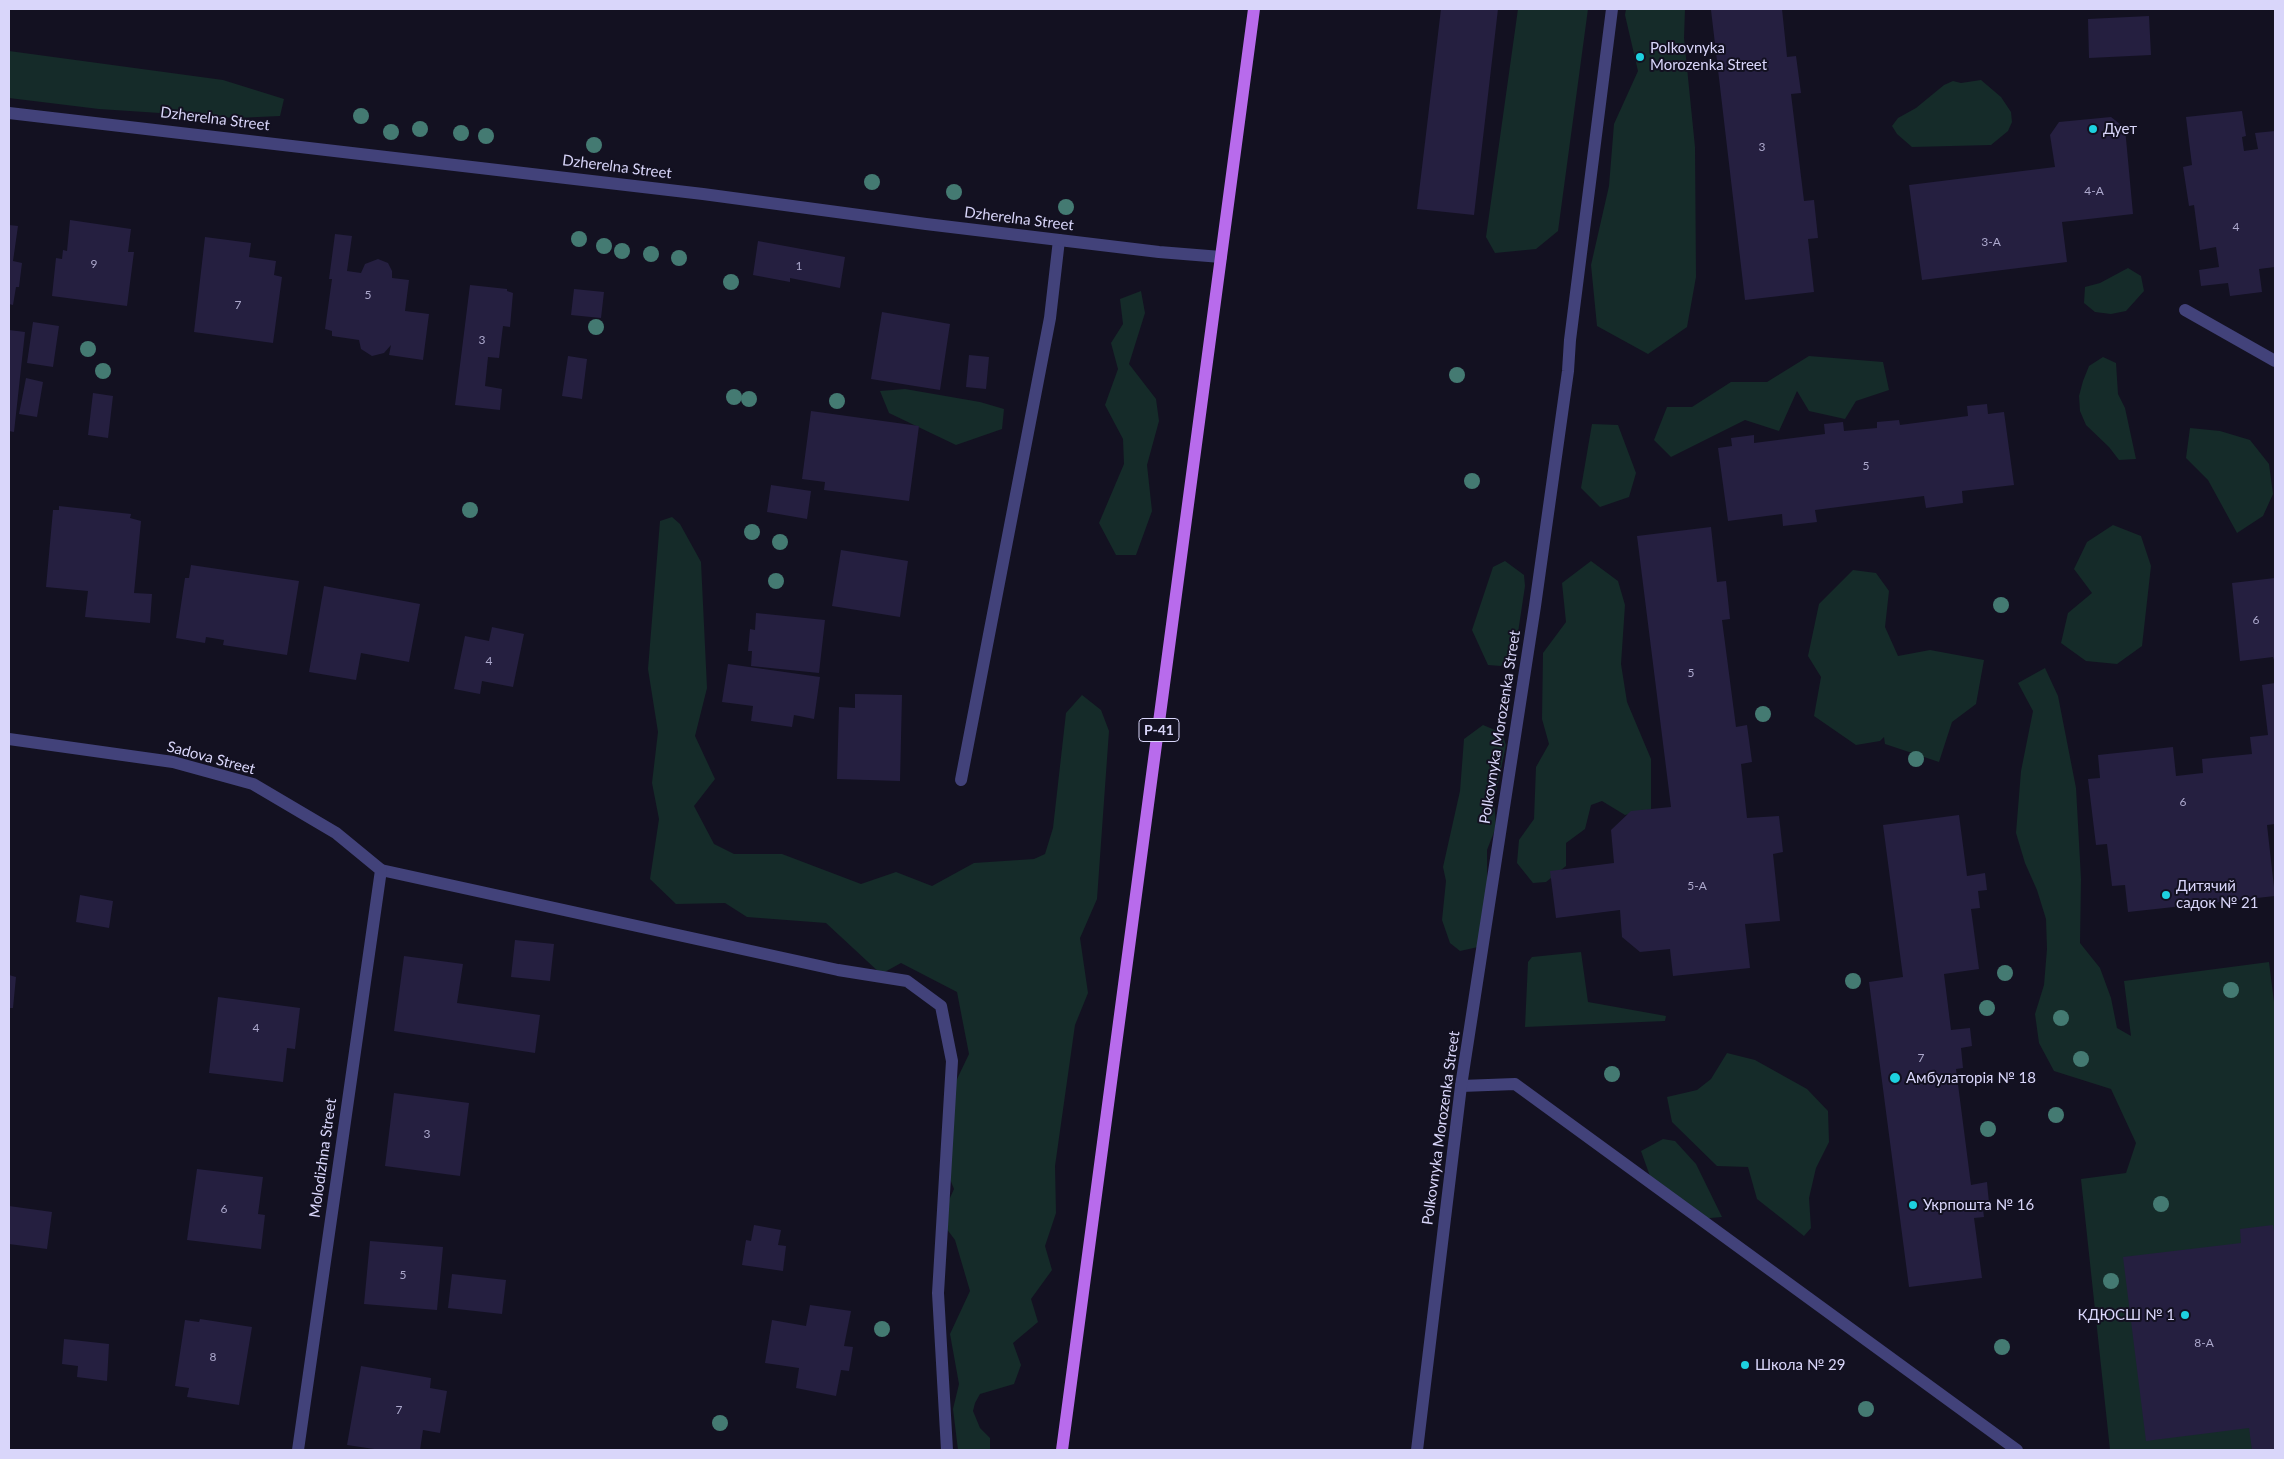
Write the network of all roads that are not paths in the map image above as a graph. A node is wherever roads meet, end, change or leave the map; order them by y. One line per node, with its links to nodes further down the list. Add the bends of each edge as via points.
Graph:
1 (1254, 9): 5 (main road, Р-41)
2 (1612, 9): 11 (street, Polkovnyka Morozenka Street, via 1568,371)
3 (9, 113): 4 (street, Dzherelna Street, via 703,194)
4 (1059, 240): 5 (street, Dzherelna Street); 9 (street, via 1050,318)
5 (1221, 257): 14 (main road, Р-41)
6 (2185, 310): 7 (street)
7 (2275, 361)
8 (9, 738): 10 (street, Sadova Street, via 172,762 253,784 336,833)
9 (960, 780)
10 (381, 870): 12 (street, Molodizhna Street); 13 (street, via 838,970 907,982 940,1006 952,1061 938,1293)
11 (1461, 1086): 15 (street, Polkovnyka Morozenka Street); 16 (street, via 1515,1084)
12 (298, 1450)
13 (947, 1450)
14 (1062, 1450)
15 (1417, 1450)
16 (2017, 1450)

